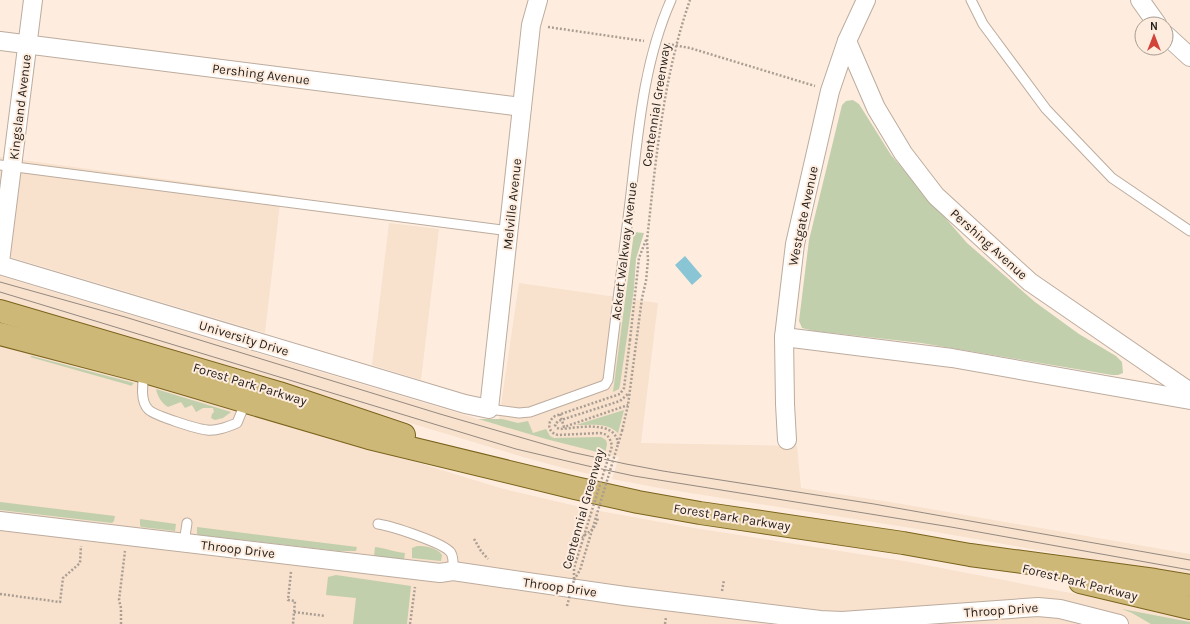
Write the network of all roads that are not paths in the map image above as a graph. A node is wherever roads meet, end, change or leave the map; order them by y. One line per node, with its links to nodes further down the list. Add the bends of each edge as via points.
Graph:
1 (33, 0): 11 (street, Kingsland Avenue)
2 (538, 0): 13 (street, Melville Avenue, via 531,25)
3 (671, 0): 26 (lane, Ackert Walkway Avenue, via 655,43 647,78 608,380 605,385 530,412)
4 (866, 0): 9 (street, Westgate Avenue)
5 (971, 0): 16 (lane, via 983,24 1046,109 1112,178)
6 (1140, 0): 7 (street)
7 (1151, 16)
8 (0, 41): 11 (street, Pershing Avenue)
9 (847, 41): 21 (street, Westgate Avenue, via 830,91 794,244); 23 (street, Pershing Avenue, via 876,108 903,153 936,196 1030,282)
10 (1174, 42): 12 (street)
11 (28, 44): 13 (street, Pershing Avenue); 14 (street, Kingsland Avenue)
12 (1190, 57)
13 (522, 107): 15 (street, Melville Avenue)
14 (6, 166): 15 (lane); 17 (street, Kingsland Avenue)
15 (510, 231): 26 (street, Melville Avenue)
16 (1190, 231)
17 (0, 262)
18 (0, 265): 26 (street, University Drive)
19 (0, 312): 28 (main road, Forest Park Parkway, via 306,401 377,424)
20 (0, 334): 22 (main road, Forest Park Parkway)
21 (784, 337): 24 (street, via 952,358); 27 (street, Westgate Avenue)
22 (145, 372): 25 (main road, Forest Park Parkway); 25 (lane, via 142,383 144,403 149,410 165,418 207,430 220,429 237,423)
23 (1190, 392)
24 (1190, 400)
25 (246, 401): 28 (main road, Forest Park Parkway, via 368,438)
26 (489, 409)
27 (787, 440)
28 (497, 469): 33 (main road, Forest Park Parkway, via 638,502)
29 (0, 521): 32 (street, Throop Drive)
30 (187, 523): 32 (lane)
31 (378, 524): 34 (lane, via 441,545 453,557)
32 (184, 543): 34 (street, Throop Drive, via 440,573)
33 (970, 555): 35 (main road, Forest Park Parkway); 36 (main road, Forest Park Parkway)
34 (453, 572): 37 (street, Throop Drive, via 820,620 1038,606)
35 (1190, 586)
36 (1190, 608)
37 (1119, 624)

